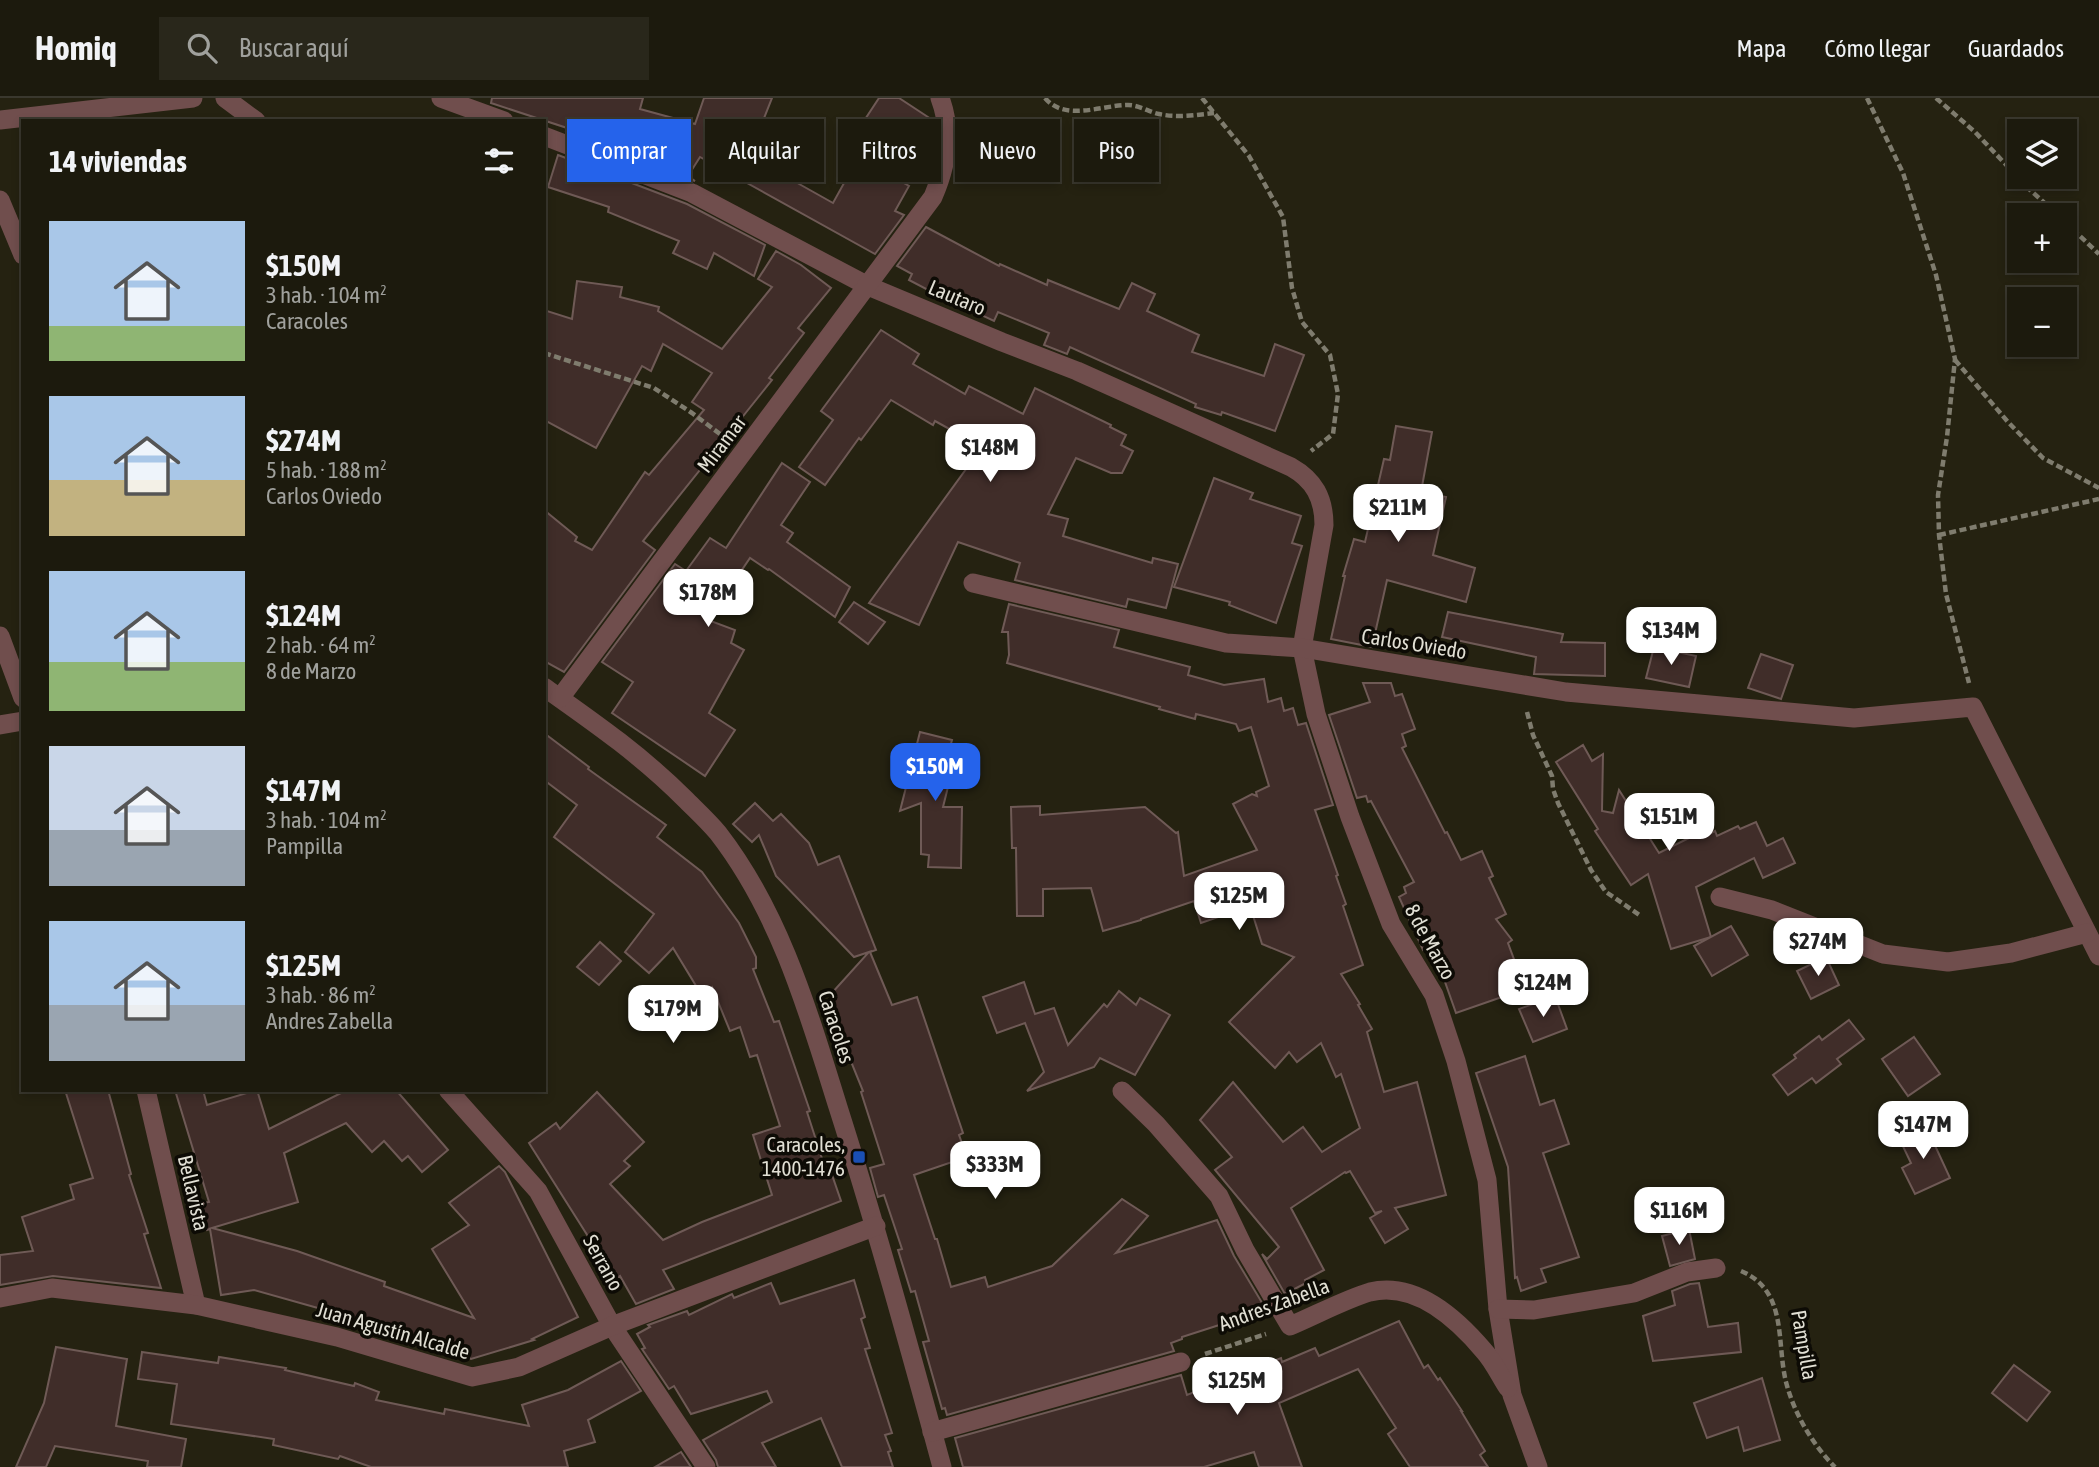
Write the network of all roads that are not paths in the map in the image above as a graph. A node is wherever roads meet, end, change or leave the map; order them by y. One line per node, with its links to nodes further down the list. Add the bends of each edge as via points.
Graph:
1 (193, 98): 7 (street)
2 (225, 98): 5 (street)
3 (441, 98): 6 (street)
4 (940, 98): 11 (street, Miramar, via 948,130 942,176 933,197)
5 (253, 119)
6 (499, 119)
7 (0, 120)
8 (546, 137): 11 (street, Lautaro, via 692,193)
9 (0, 200): 10 (street)
10 (21, 250)
11 (868, 286): 12 (street, Lautaro, via 1077,370 1301,472 1322,501); 17 (street, Miramar, via 744,453)
12 (1324, 525): 15 (street, 8 de Marzo)
13 (973, 583): 15 (street, Carlos Oviedo, via 1226,643)
14 (0, 636): 16 (street)
15 (1302, 648): 21 (street, Carlos Oviedo, via 1566,692 1854,718 1973,706); 30 (street, 8 de Marzo, via 1316,714 1350,817 1391,924 1434,995 1456,1061 1487,1180)
16 (21, 693)
17 (552, 693): 26 (street, Caracoles, via 664,778 716,831 756,890 807,1006)
18 (21, 721): 19 (street)
19 (0, 724)
20 (1720, 897): 21 (street, via 1772,910 1883,954 1948,962 2011,953)
21 (2087, 933): 22 (street)
22 (2099, 957)
23 (1122, 1091): 33 (street, Andres Zabella, via 1219,1196 1290,1326 1369,1293 1390,1289 1419,1296 1455,1321 1486,1352)
24 (146, 1092): 29 (street, Bellavista)
25 (450, 1092): 31 (street, Serrano, via 538,1191)
26 (876, 1226): 31 (street, Juan Agustín Alcalde); 34 (street, Caracoles)
27 (1716, 1268): 30 (street, via 1687,1272 1634,1293 1534,1310)
28 (0, 1298): 29 (street, Juan Agustín Alcalde, via 52,1288)
29 (196, 1305): 31 (street, Juan Agustín Alcalde, via 337,1337 472,1377 519,1367)
30 (1498, 1310): 33 (street, 8 de Marzo)
31 (612, 1326): 35 (street, Serrano)
32 (1181, 1362): 34 (street)
33 (1512, 1395): 37 (street, 8 de Marzo)
34 (932, 1432): 36 (street, Caracoles)
35 (706, 1467)
36 (942, 1467)
37 (1538, 1467)

